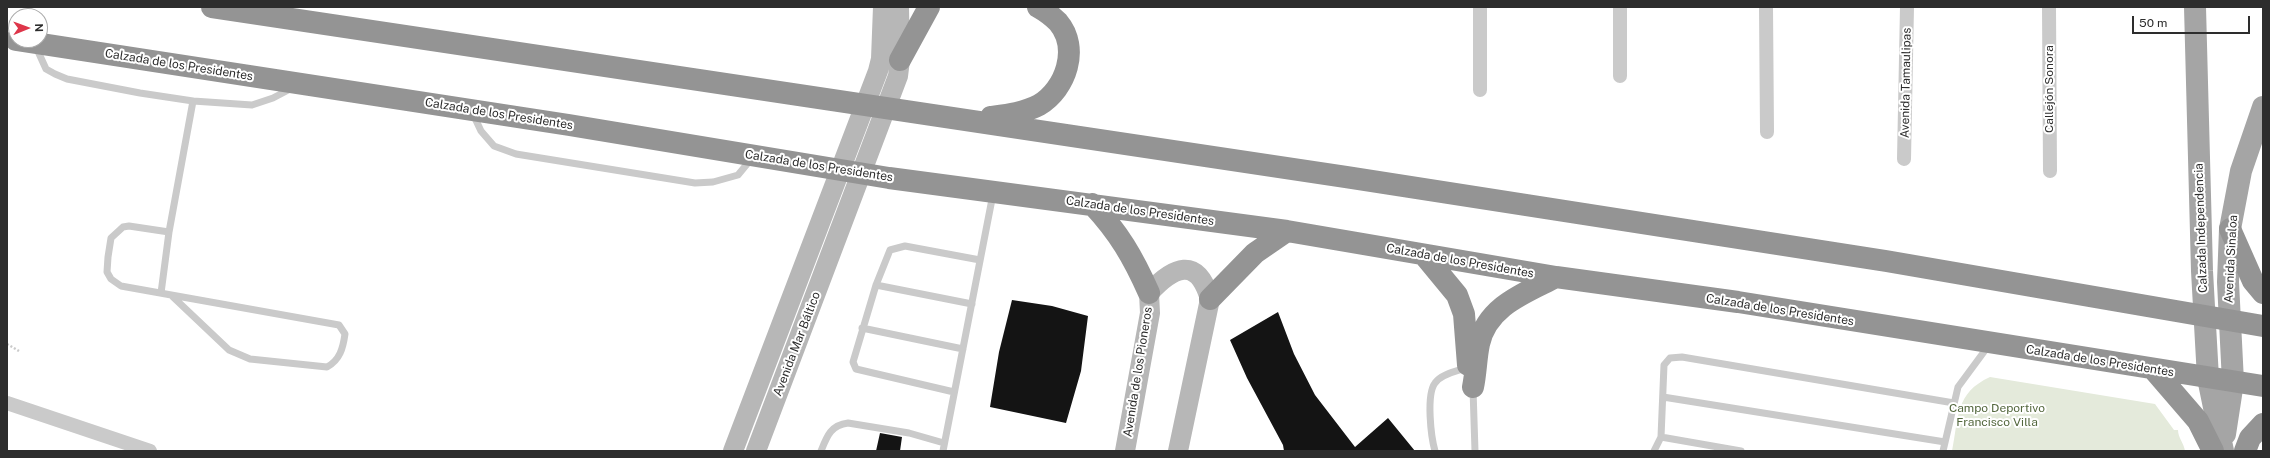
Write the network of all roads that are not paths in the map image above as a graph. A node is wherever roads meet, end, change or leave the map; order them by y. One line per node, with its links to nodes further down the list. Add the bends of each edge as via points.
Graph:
1 (212, 7): 21 (highway)
2 (883, 7): 62 (street, Avenida Mar Báltico, via 881,59 878,71)
3 (899, 7): 14 (street)
4 (928, 7): 14 (highway)
5 (1038, 7): 21 (highway, via 1058,23 1066,38 1069,57 1065,77 1056,91 1039,105 1020,112)
6 (1480, 7): 17 (street)
7 (1620, 7): 15 (street)
8 (1766, 7): 22 (street)
9 (1907, 7): 24 (street, Avenida Tamaulipas)
10 (2049, 7): 25 (street, Callejón Sonora)
11 (2195, 7): 41 (main road, Calzada Independencia)
12 (48, 45): 16 (highway, Calzada de los Presidentes)
13 (28, 48): 18 (lane, via 46,69 67,79)
14 (899, 68): 63 (street, Avenida Mar Báltico)
15 (1620, 76)
16 (299, 84): 18 (lane, via 273,98 252,104); 20 (highway, Calzada de los Presidentes)
17 (1480, 90)
18 (193, 101): 30 (lane)
19 (2263, 107): 28 (main road, Avenida Sinaloa, via 2241,171)
20 (471, 110): 23 (highway, Calzada de los Presidentes); 23 (lane, via 481,131 494,146 549,161 695,183 713,182 738,175)
21 (972, 121): 41 (highway, via 1870,258)
22 (1767, 132)
23 (755, 156): 26 (highway, Calzada de los Presidentes)
24 (1904, 159)
25 (2050, 171)
26 (994, 192): 27 (highway, Calzada de los Presidentes); 32 (lane)
27 (1092, 204): 29 (highway, Calzada de los Presidentes); 36 (highway, via 1125,245)
28 (2230, 229): 37 (highway, via 2253,281); 42 (main road, Avenida Sinaloa)
29 (1287, 231): 31 (highway, Calzada de los Presidentes); 39 (highway, via 1255,253)
30 (169, 232): 35 (lane); 35 (lane, via 123,227 111,238 108,257 107,272 121,286)
31 (1424, 256): 33 (highway, Calzada de los Presidentes); 48 (highway, via 1457,295 1464,314)
32 (980, 260): 34 (lane, via 905,246 894,247 887,254); 40 (lane)
33 (1556, 277): 45 (highway, Calzada de los Presidentes, via 1738,302); 48 (highway, via 1508,302 1485,326 1479,344 1477,369)
34 (876, 285): 40 (lane); 44 (lane)
35 (161, 293): 38 (lane)
36 (1149, 293): 39 (street, via 1163,278 1172,272 1182,270 1192,272 1201,278); 66 (street, Avenida de los Pioneros, via 1150,313)
37 (2263, 293)
38 (172, 296): 38 (lane, via 217,341 229,350 250,359 327,367 336,360 344,345 345,334 339,325)
39 (1210, 299): 67 (street)
40 (972, 304): 46 (lane)
41 (2204, 317): 42 (highway); 49 (main road, Calzada Independencia)
42 (2229, 320): 43 (highway); 50 (main road, Avenida Sinaloa)
43 (2263, 326)
44 (862, 328): 46 (lane); 52 (lane, via 852,362 854,367)
45 (1990, 344): 47 (highway, Calzada de los Presidentes); 55 (lane, via 1963,378)
46 (963, 349): 52 (lane)
47 (2154, 370): 49 (highway, Calzada de los Presidentes); 61 (highway)
48 (1470, 377): 68 (lane, via 1444,376 1435,383 1430,403); 69 (lane)
49 (2208, 378): 50 (highway, Calzada de los Presidentes); 61 (main road, Calzada Independencia)
50 (2233, 382): 51 (highway, Calzada de los Presidentes); 61 (main road)
51 (2263, 386)
52 (954, 392): 59 (lane)
53 (1663, 397): 55 (lane, via 1664,365 1670,358 1682,357); 57 (lane); 58 (lane)
54 (7, 403): 60 (street)
55 (1954, 403): 58 (lane)
56 (2263, 424): 73 (highway, via 2250,438)
57 (1661, 437): 70 (lane); 71 (lane)
58 (1945, 442): 72 (lane)
59 (944, 443): 64 (lane, via 909,433 848,423 838,424 832,428); 65 (lane)
60 (144, 450)
61 (2219, 450)
62 (734, 451)
63 (756, 451)
64 (821, 451)
65 (943, 451)
66 (1125, 451)
67 (1178, 451)
68 (1435, 451)
69 (1475, 451)
70 (1654, 451)
71 (1741, 451)
72 (1943, 451)
73 (2245, 451)

